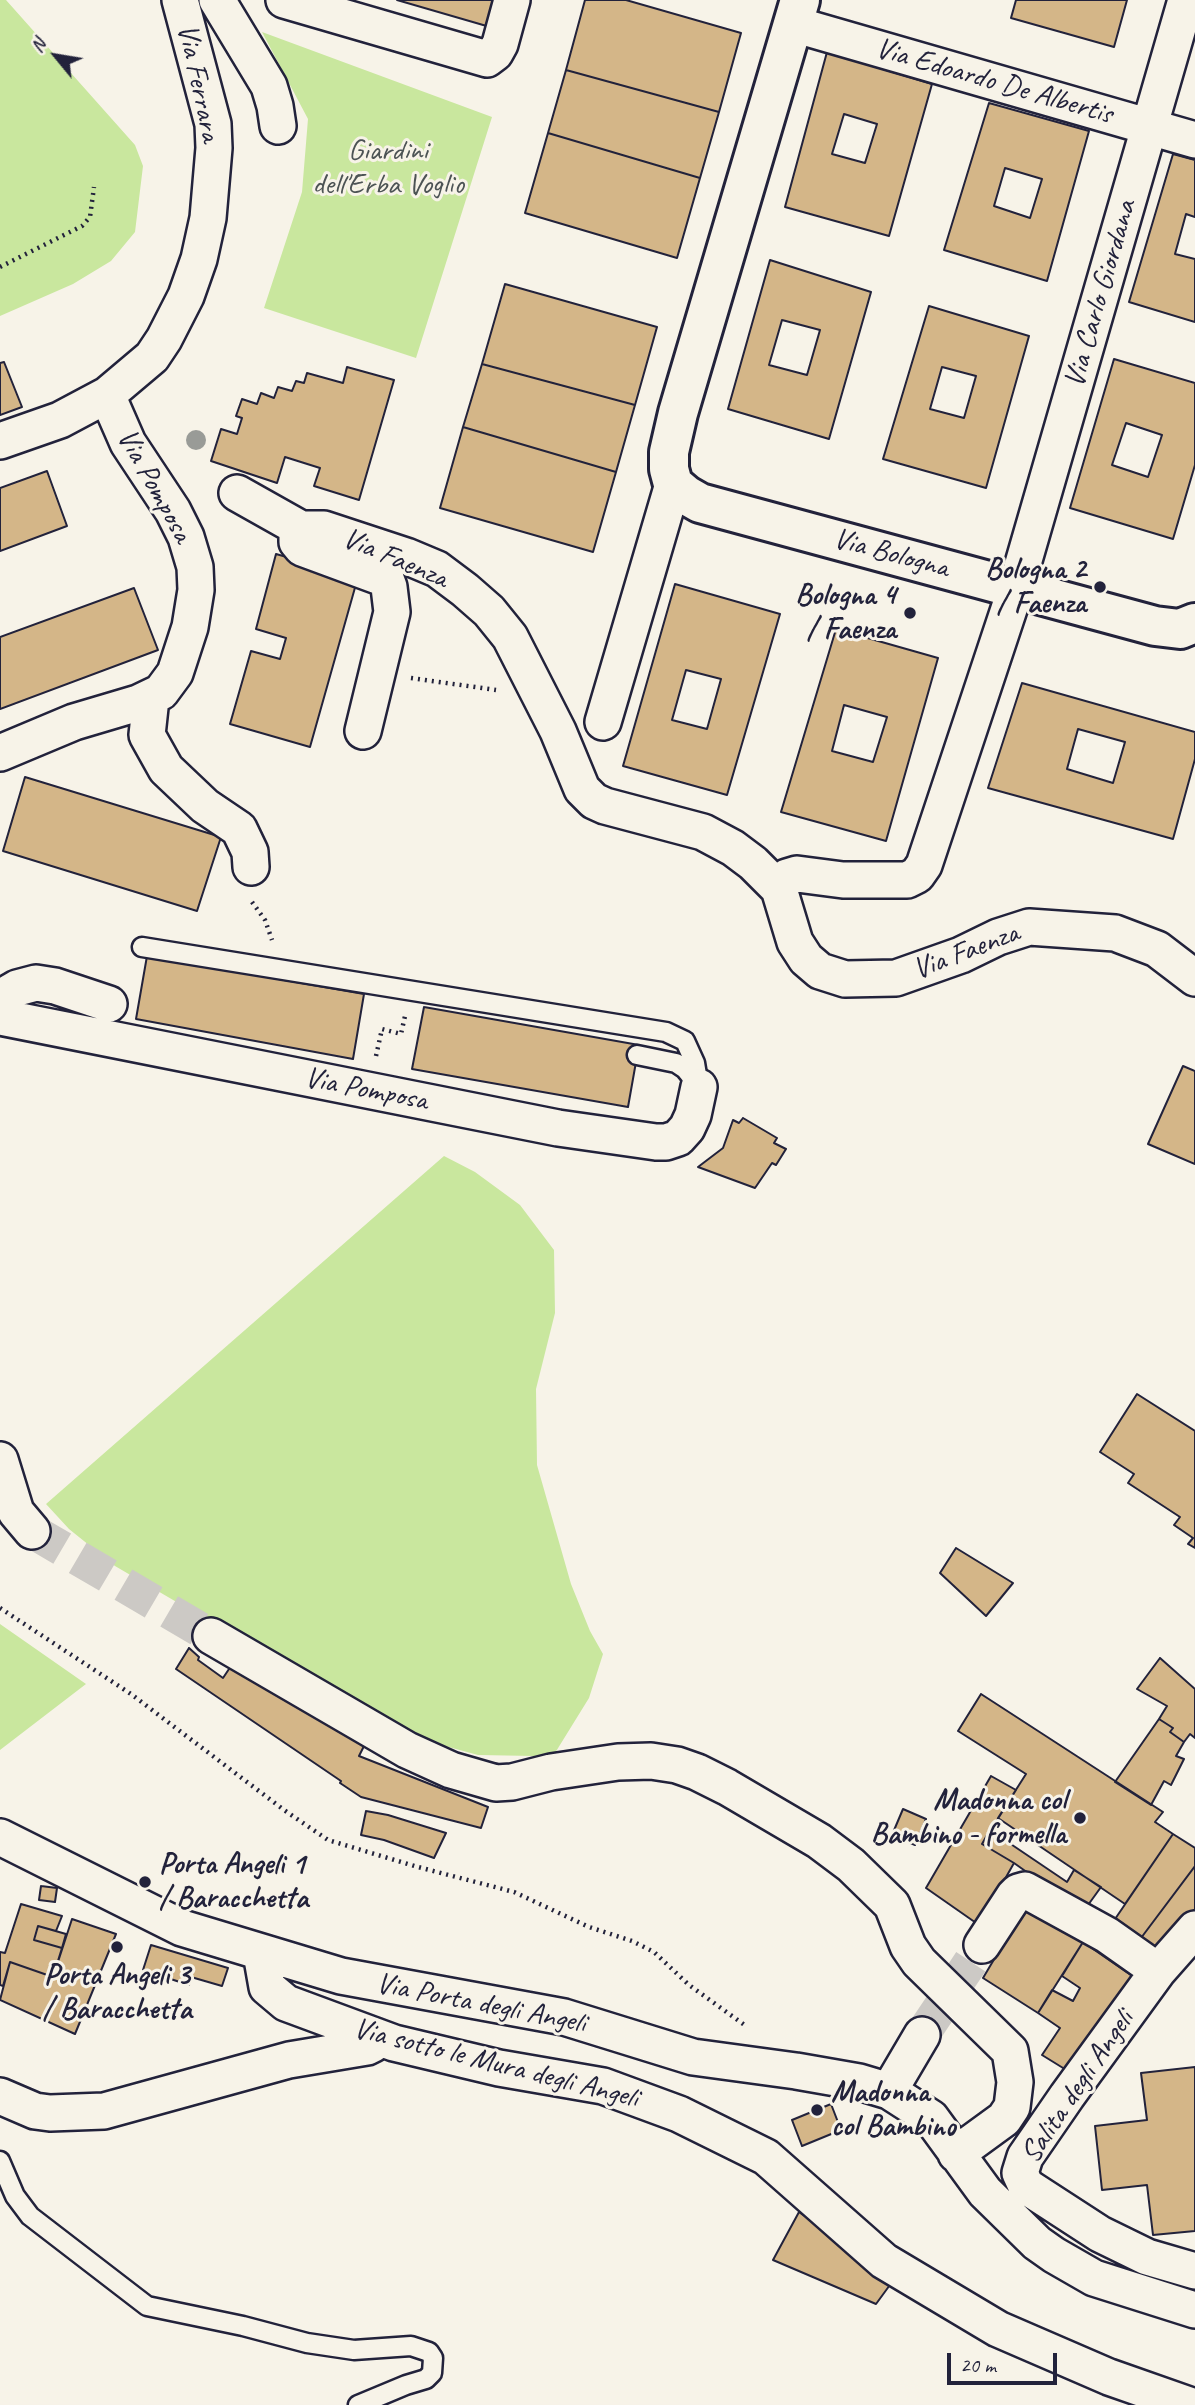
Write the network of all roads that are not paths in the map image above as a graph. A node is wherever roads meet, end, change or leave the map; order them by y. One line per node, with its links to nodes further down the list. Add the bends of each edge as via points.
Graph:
1 (180, 0): 10 (street, Via Ferrara, via 213,124 208,218 186,296 164,339 152,357)
2 (216, 0): 7 (street, Via Ferrara, via 269,86)
3 (284, 0): 4 (street, via 487,59 500,44)
4 (512, 0)
5 (1186, 0): 8 (street, Via Carlo Giordana)
6 (796, 12): 8 (street, Via Edoardo De Albertis); 12 (street, via 678,414 669,452)
7 (278, 126)
8 (1150, 127): 9 (street, Via Edoardo De Albertis); 15 (street, Via Carlo Giordana)
9 (1195, 140)
10 (107, 395): 11 (street, Via Ferrara, via 60,420); 17 (street, Via Pomposa, via 128,443 173,511 199,530 194,610 175,673)
11 (0, 441)
12 (673, 484): 15 (street, Via Bologna, via 700,503); 18 (street)
13 (237, 493): 14 (street)
14 (301, 529): 19 (street, Via Faenza, via 297,542 302,548 386,579 391,595 392,612); 22 (street, Via Faenza, via 324,529 437,569 489,611 510,637 582,789 594,801 703,832 733,848)
15 (1016, 588): 16 (street, Via Bologna, via 1155,626 1180,629); 22 (street, via 917,876 897,881 797,874 787,877)
16 (1195, 623)
17 (151, 698): 20 (street, Via Pomposa, via 74,722); 21 (street, via 147,735 166,769 205,806 239,829 250,852)
18 (603, 722)
19 (363, 731)
20 (0, 753)
21 (251, 867)
22 (779, 889): 24 (street, Via Faenza, via 795,942 806,959 820,971 845,979 896,978 1029,927 1115,933 1157,950)
23 (142, 947): 29 (lane, via 677,1036 691,1051)
24 (1195, 978)
25 (0, 998): 26 (street, via 36,983)
26 (109, 1004)
27 (0, 1017): 29 (street, Via Pomposa, via 558,1128 666,1142 687,1128)
28 (637, 1055): 29 (lane, via 676,1063)
29 (699, 1087)
30 (0, 1460): 31 (street, via 16,1512)
31 (32, 1531)
32 (211, 1636): 42 (street, via 407,1750 451,1769 496,1783 618,1762 677,1765 727,1787 819,1840 892,1905 919,1962 1010,2051 1016,2082 1012,2108)
33 (0, 1837): 36 (street, Via Porta degli Angeli, via 182,1928)
34 (1195, 1929): 37 (street, Salita degli Angeli)
35 (982, 1945): 37 (street, via 1014,1896 1025,1890 1107,1935)
36 (261, 1953): 39 (street, Via sotto le Mura degli Angeli, via 267,1987 286,2003); 40 (street, Via Porta degli Angeli, via 341,1976 564,2017 693,2056 859,2082)
37 (1158, 1971): 44 (street, Salita degli Angeli, via 1025,2157 1020,2173 1026,2186 1100,2234 1147,2258)
38 (922, 2035): 40 (street)
39 (377, 2037): 41 (street, via 367,2047 289,2060 104,2111 35,2111); 47 (street, Via sotto le Mura degli Angeli, via 499,2068 603,2086 679,2114 766,2157 884,2261 999,2329)
40 (889, 2091): 42 (street, Via Porta degli Angeli, via 930,2118)
41 (0, 2096)
42 (956, 2154): 45 (street, Via Porta degli Angeli, via 1016,2224 1073,2268 1126,2290)
43 (0, 2161): 46 (lane, via 15,2196 30,2216 147,2306 307,2343 378,2350 411,2346 429,2352 432,2374 426,2379)
44 (1195, 2271)
45 (1195, 2310)
46 (359, 2405)
47 (1189, 2405)

